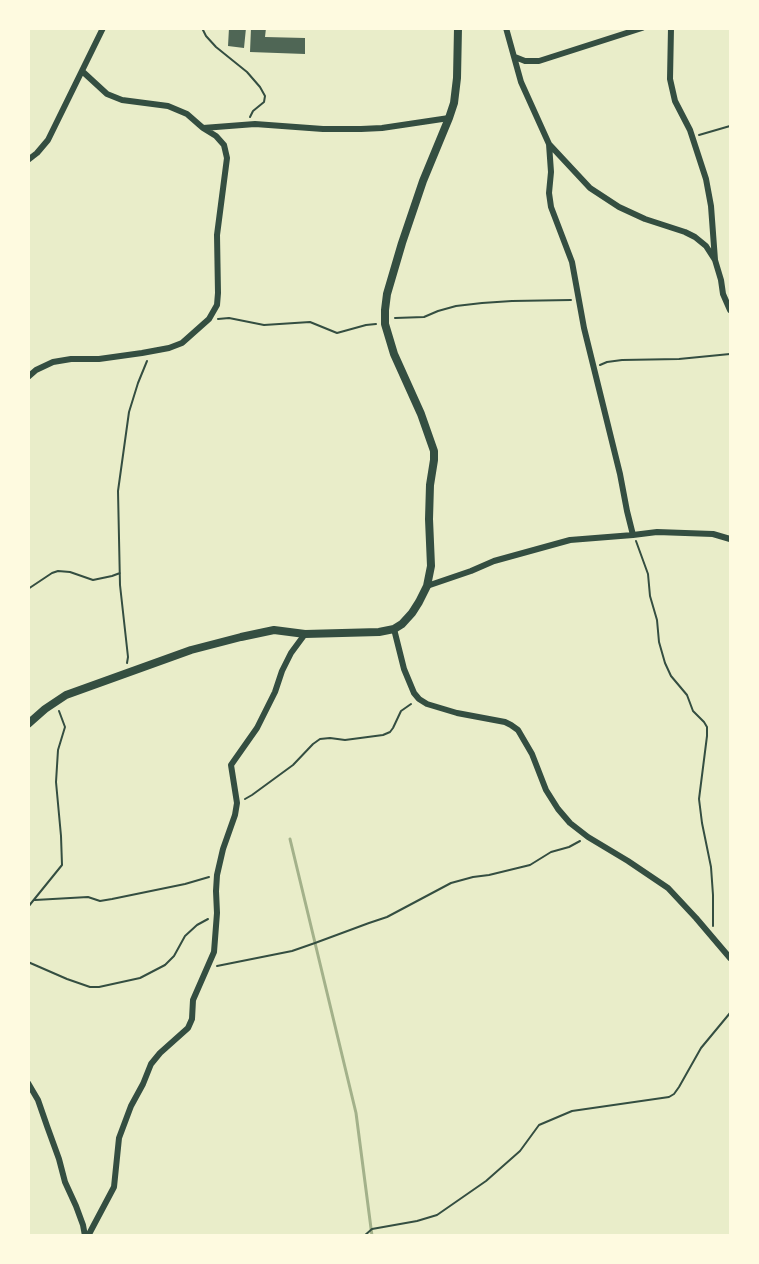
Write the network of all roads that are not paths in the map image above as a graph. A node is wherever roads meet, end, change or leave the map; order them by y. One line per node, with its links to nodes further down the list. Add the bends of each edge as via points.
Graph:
1 (103, 28): 7 (street)
2 (458, 28): 8 (street, via 457,78)
3 (506, 28): 6 (street)
4 (642, 28): 6 (street, via 539,61)
5 (670, 28): 12 (street, via 670,79 706,179)
6 (515, 57): 10 (street, via 521,82)
7 (82, 71): 9 (street, via 107,94 168,106 187,114); 11 (street, via 48,140)
8 (449, 118): 9 (street, via 361,129 245,124); 17 (street, via 402,243 387,294 385,321 394,354 434,450)
9 (203, 128): 14 (street, via 224,145 227,158 218,235 217,305 209,319 182,343 169,348 53,362)
10 (549, 144): 12 (street, via 590,188 619,207 695,237); 15 (street, via 551,207 572,262)
11 (28, 160)
12 (715, 260): 13 (street)
13 (730, 310)
14 (28, 377)
15 (633, 535): 16 (street, via 657,531 713,534); 17 (street, via 549,545)
16 (730, 539)
17 (428, 586): 18 (street, via 412,614)
18 (394, 629): 19 (street); 21 (street, via 404,669 419,699 457,713 512,725 532,754 546,790 570,823 668,888)
19 (305, 634): 20 (street, via 274,630 191,650 66,696); 23 (street, via 291,653 257,728 231,765 236,815 222,849 217,875 214,952 193,1000 192,1019 188,1028 151,1064 119,1138 114,1186)
20 (28, 724)
21 (730, 958)
22 (28, 1083): 23 (street, via 38,1100)
23 (86, 1236)

